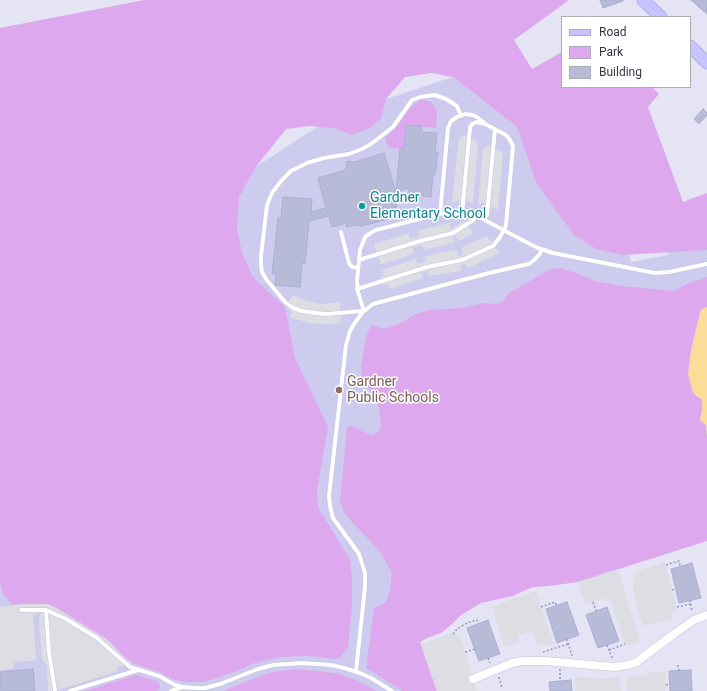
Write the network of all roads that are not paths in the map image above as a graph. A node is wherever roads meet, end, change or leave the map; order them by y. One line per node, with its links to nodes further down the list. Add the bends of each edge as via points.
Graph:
1 (644, 0): 2 (main road)
2 (660, 16)
3 (691, 47): 4 (main road)
4 (707, 63)
5 (461, 116): 6 (lane, via 473,115); 9 (lane, via 451,121 448,128); 19 (lane, via 457,106 446,99 430,95 416,98 393,127 371,144 349,154 324,158 291,171 269,199 261,265 262,272 271,285 293,308 302,311 326,314)
6 (488, 125): 7 (lane); 8 (lane, via 476,122 470,128)
7 (496, 129): 11 (lane, via 487,215); 12 (lane, via 506,135 513,146)
8 (462, 212): 9 (lane); 10 (lane)
9 (440, 214): 15 (lane, via 372,232 363,241)
10 (475, 216): 11 (lane); 15 (lane, via 472,221 453,233)
11 (484, 219): 12 (lane)
12 (504, 230): 14 (lane); 18 (lane, via 493,246 462,260 427,266)
13 (341, 232): 17 (lane, via 349,263 352,267)
14 (542, 249): 16 (lane, via 655,273); 19 (lane, via 529,264 373,304)
15 (359, 260): 17 (lane)
16 (707, 264)
17 (358, 268): 18 (lane)
18 (357, 289): 19 (lane)
19 (364, 311): 24 (lane, via 350,331 346,345 329,496 333,518 359,554 365,573)
20 (21, 610): 21 (lane)
21 (46, 610): 23 (lane, via 88,633 130,667); 28 (lane)
22 (707, 615): 25 (street, via 694,620 637,662 628,665 615,667 532,660 512,663)
23 (139, 670): 26 (lane); 29 (lane)
24 (356, 671): 27 (lane, via 331,665 288,663 258,669 220,684); 31 (lane)
25 (471, 680)
26 (183, 687): 27 (lane); 30 (lane)
27 (196, 690)
28 (55, 691)
29 (70, 691)
30 (171, 691)
31 (392, 691)

